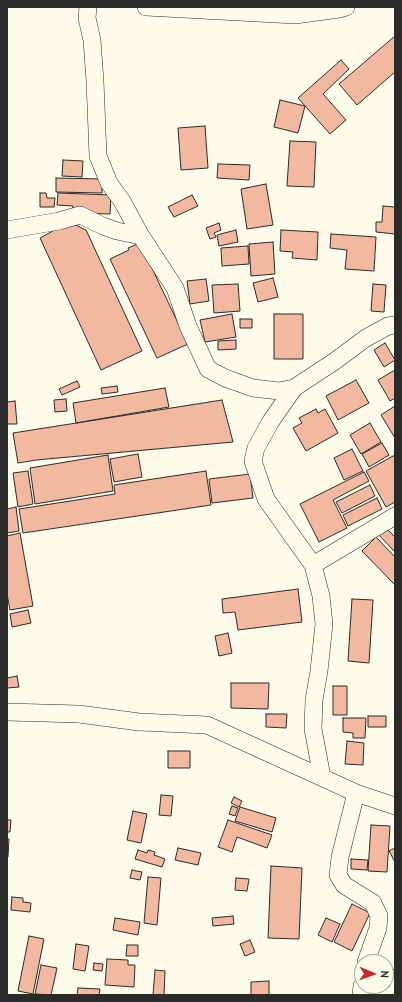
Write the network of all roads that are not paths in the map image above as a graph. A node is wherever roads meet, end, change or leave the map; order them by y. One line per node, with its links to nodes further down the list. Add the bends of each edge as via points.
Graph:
1 (88, 7): 5 (street, via 87,18 92,40 95,81 98,156 109,183)
2 (146, 7): 3 (street, via 295,15)
3 (346, 7)
4 (7, 230): 5 (street, via 80,216 103,226)
5 (141, 236): 7 (street, via 175,288 188,326 208,369 253,388 279,391)
6 (395, 325): 7 (street, via 366,338)
7 (294, 388): 9 (street, via 271,421 256,448 253,461 266,499)
8 (395, 516): 9 (street)
9 (313, 565): 11 (street, via 321,596 324,624 314,700 313,729)
10 (7, 712): 11 (street, via 79,714 139,722 207,726)
11 (322, 778): 12 (street)
12 (356, 793): 13 (street); 14 (street, via 338,875 344,885 373,903 379,916 378,928)
13 (395, 806)
14 (369, 954)

